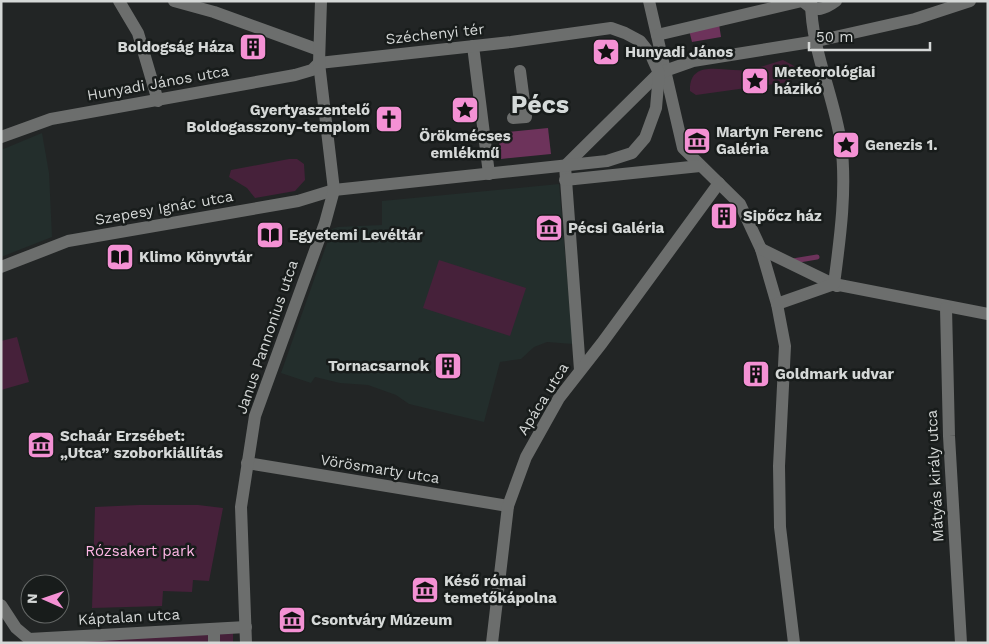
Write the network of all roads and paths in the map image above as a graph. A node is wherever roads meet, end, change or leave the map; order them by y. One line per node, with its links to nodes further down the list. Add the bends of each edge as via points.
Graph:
1 (119, 1): 17 (street, via 138,33)
2 (174, 1): 8 (street)
3 (320, 1): 12 (street)
4 (836, 1): 7 (street, via 828,8 818,10)
5 (970, 1): 10 (street, via 915,19)
6 (649, 2): 9 (street)
7 (807, 3): 9 (street); 10 (street)
8 (214, 7): 12 (street)
9 (657, 35): 14 (street)
10 (817, 41): 14 (street, via 693,61); 28 (street, via 841,144)
11 (473, 46): 12 (street, Széchenyi tér); 14 (street, Széchenyi tér, via 516,44 611,28 640,41); 22 (street, via 484,97)
12 (319, 57): 17 (street, Hunyadi János utca, via 312,70 295,76); 25 (street)
13 (520, 71): 15 (street)
14 (662, 72): 20 (street); 20 (street, via 656,108 645,138 632,153 607,161); 21 (street, via 682,148)
15 (523, 91): 16 (street); 18 (street, via 526,117)
16 (509, 93)
17 (158, 101): 19 (street, Hunyadi János utca, via 51,119)
18 (513, 118)
19 (1, 137)
20 (564, 166): 22 (street); 23 (street)
21 (700, 166): 23 (street); 24 (street)
22 (489, 174): 25 (street)
23 (565, 180): 32 (street)
24 (719, 183): 26 (street, via 740,204); 32 (street, Apáca utca)
25 (334, 190): 27 (street, Szepesy Ignác utca, via 298,201 68,240); 33 (street, Janus Pannonius utca, via 325,223 254,416)
26 (761, 249): 28 (street); 29 (street)
27 (1, 266)
28 (840, 287): 29 (street); 30 (street)
29 (778, 304): 41 (street, via 785,346 778,466 780,527)
30 (946, 308): 31 (street); 42 (street, Mátyás király utca, via 948,436)
31 (988, 314)
32 (580, 370): 34 (street, Apáca utca, via 559,398 526,457)
33 (247, 463): 34 (street, Vörösmarty utca); 36 (street, Janus Pannonius utca, via 241,518)
34 (508, 506): 40 (street, Apáca utca)
35 (1, 605): 37 (street, Káptalan utca, via 16,628 30,639)
36 (246, 627): 37 (street, Káptalan utca); 39 (street, Janus Pannonius utca)
37 (210, 635): 38 (street)
38 (201, 643)
39 (246, 643)
40 (492, 643)
41 (794, 643)
42 (961, 643)

